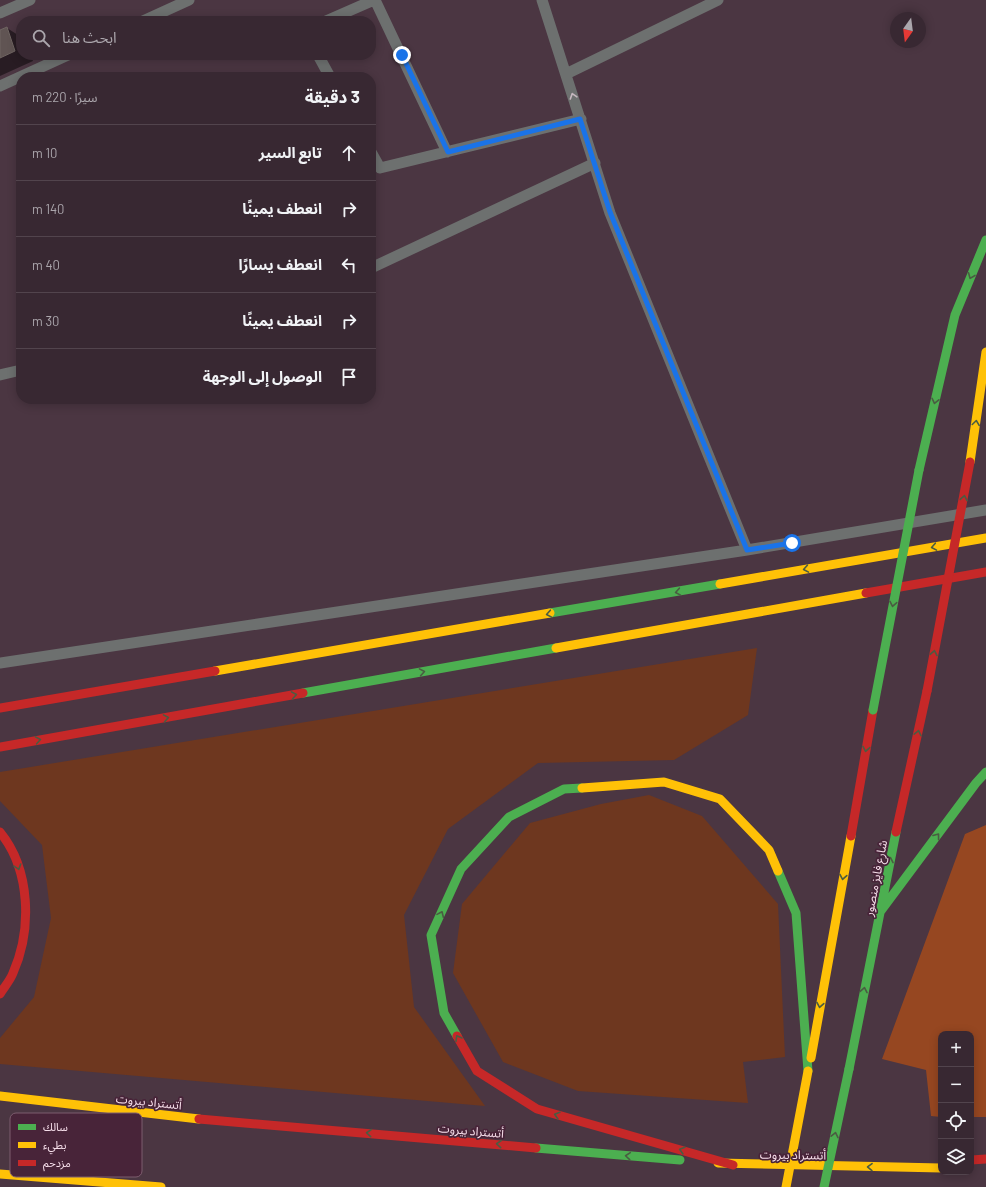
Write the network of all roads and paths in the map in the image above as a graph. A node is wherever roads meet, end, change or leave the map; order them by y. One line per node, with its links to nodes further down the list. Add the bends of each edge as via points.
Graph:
1 (30, 0): 6 (lane)
2 (189, 0): 7 (lane)
3 (375, 0): 8 (lane); 17 (lane)
4 (542, 0): 13 (lane)
5 (718, 0): 13 (lane)
6 (0, 13)
7 (154, 16)
8 (338, 16)
9 (57, 60): 11 (lane)
10 (321, 60): 12 (lane)
11 (31, 72)
12 (327, 72)
13 (566, 74): 16 (lane, one-way to 13)
14 (16, 79): 15 (lane)
15 (0, 86)
16 (580, 119): 17 (lane); 19 (lane)
17 (448, 152): 18 (lane, via 380,168)
18 (376, 161)
19 (595, 163): 21 (lane); 27 (lane, via 610,212)
20 (986, 240): 36 (main road, one-way to 36, bridge, via 955,315 919,470 872,710)
21 (376, 266)
22 (986, 352): 34 (main road, شارع فايز منصور, one-way to 22, bridge, via 927,691 970,462)
23 (16, 371): 24 (lane)
24 (0, 375)
25 (986, 510): 27 (lane)
26 (986, 538): 30 (main road, one-way to 30)
27 (747, 550): 29 (lane)
28 (986, 572): 31 (main road, one-way to 28)
29 (0, 663)
30 (0, 708)
31 (0, 747)
32 (986, 772): 34 (main road, one-way to 32)
33 (0, 832): 35 (main road, one-way to 35, via 18,863 25,891 26,919 22,947 12,974)
34 (880, 912): 49 (main road, شارع فايز منصور, one-way to 34, bridge)
35 (0, 994)
36 (808, 1071): 41 (main road, one-way to 36, via 537,1109 477,1071 444,1012 432,935 461,869 509,817 564,789 664,782 720,799 769,850 796,913); 48 (main road, bridge)
37 (0, 1096): 41 (main road, أتستراد بيروت, one-way to 37, via 190,1118)
38 (986, 1159): 39 (main road)
39 (974, 1160)
40 (938, 1164): 42 (main road)
41 (733, 1165): 42 (main road, أتستراد بيروت, one-way to 41)
42 (909, 1168): 43 (main road, أتستراد بيروت)
43 (938, 1168)
44 (0, 1174): 45 (main road)
45 (10, 1175)
46 (37, 1177): 47 (main road)
47 (161, 1187)
48 (786, 1187)
49 (824, 1187)

